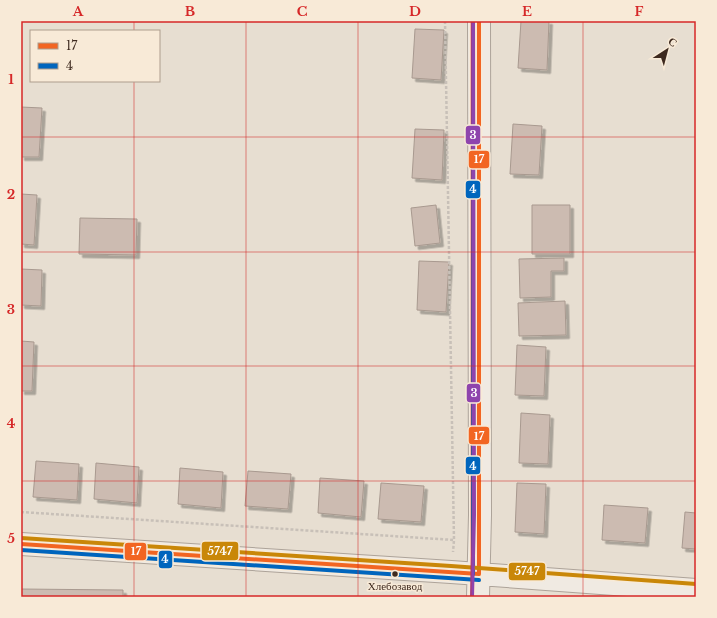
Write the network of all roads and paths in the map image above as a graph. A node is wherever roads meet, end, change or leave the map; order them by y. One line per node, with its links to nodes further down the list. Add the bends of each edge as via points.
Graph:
1 (445, 21): 4 (path)
2 (479, 21): 7 (street)
3 (21, 512): 4 (path)
4 (454, 540): 6 (path)
5 (21, 544): 6 (street)
6 (451, 572): 7 (street)
7 (479, 574): 8 (street); 9 (street)
8 (696, 590)
9 (478, 597)

